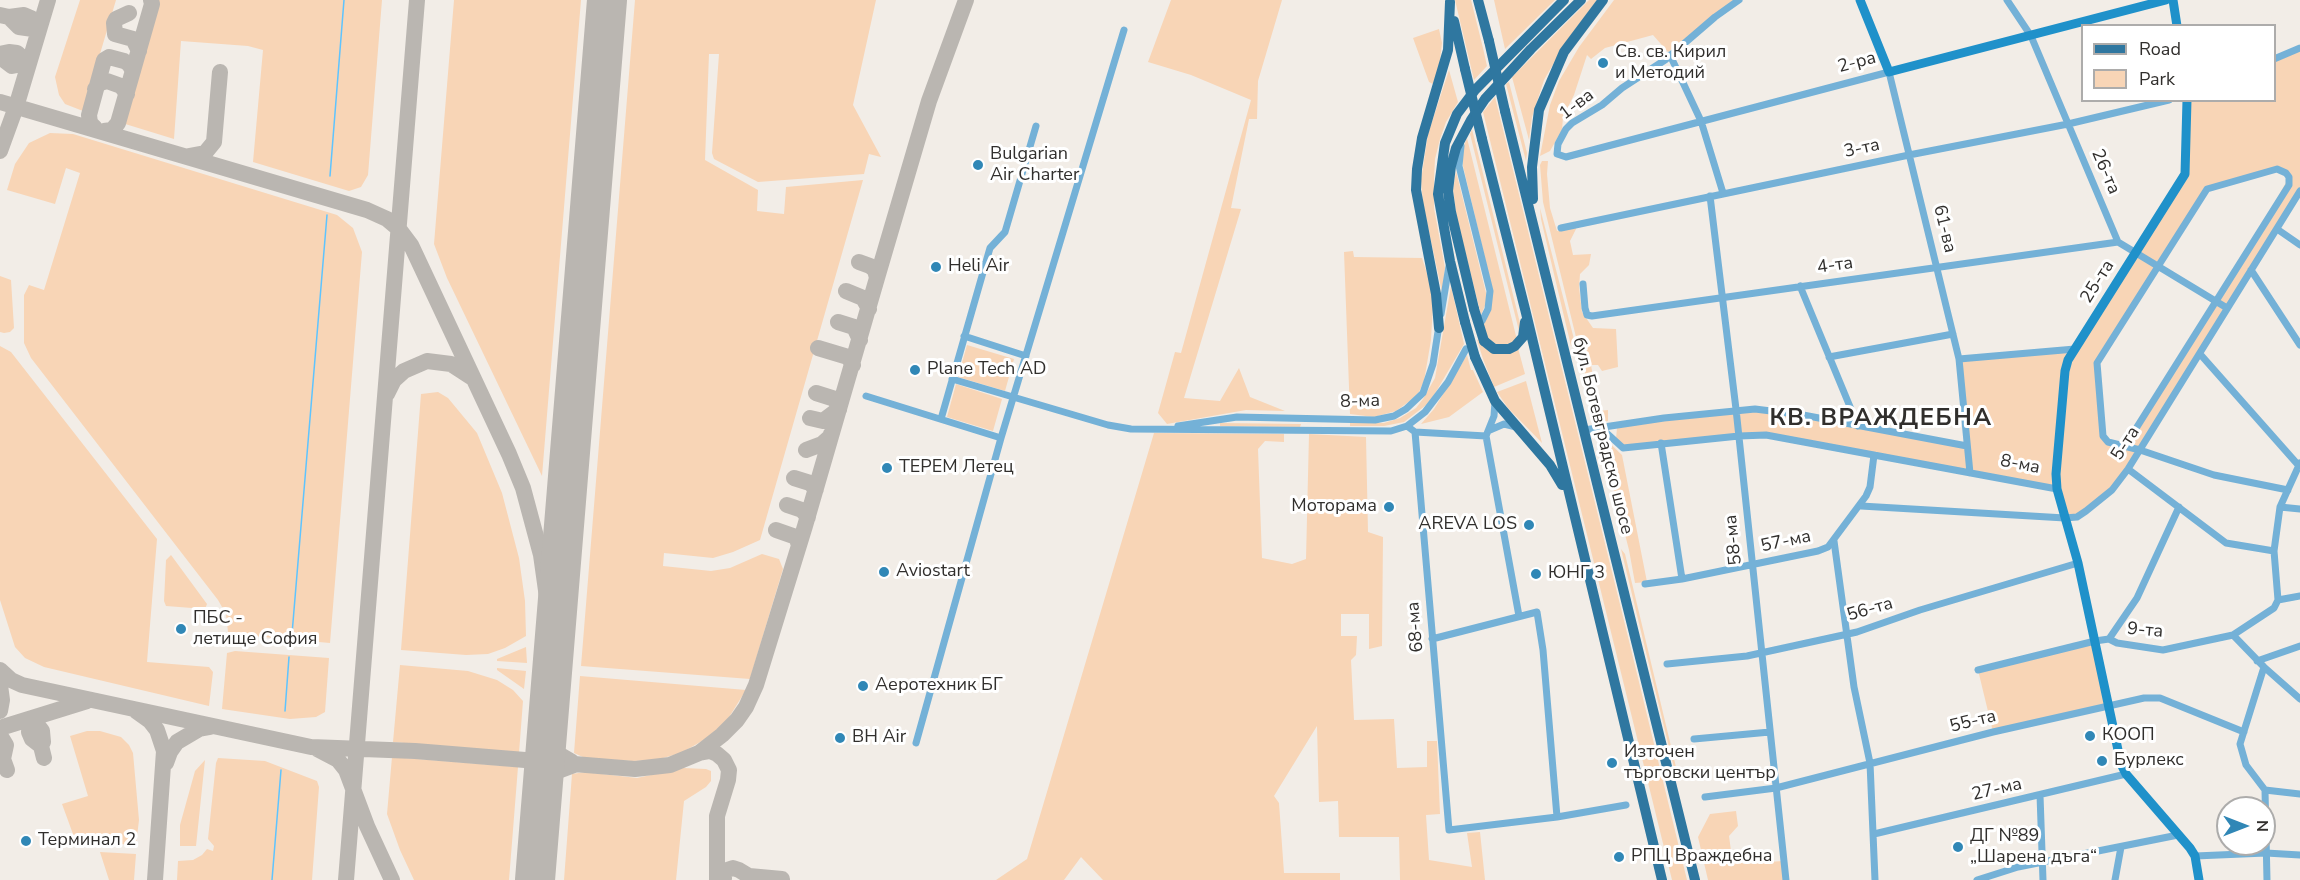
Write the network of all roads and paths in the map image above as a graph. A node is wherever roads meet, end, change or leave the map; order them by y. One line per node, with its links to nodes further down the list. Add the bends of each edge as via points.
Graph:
1 (1478, 0): 42 (main road, бул. Ботевградско шосе, bridge)
2 (1564, 0): 34 (main road, via 1475,90 1457,114 1444,143 1438,194)
3 (1581, 0): 20 (main road, via 1485,99)
4 (1603, 0): 42 (main road, via 1564,52 1539,110 1531,186)
5 (1738, 0): 15 (street, 1-ва)
6 (1860, 0): 17 (street, 61-ва)
7 (2007, 0): 13 (street, 26-та)
8 (2166, 0): 13 (street, 2-ра)
9 (2173, 0): 11 (street)
10 (1449, 1): 44 (main road, bridge); 46 (main road, via 1448,50 1422,138 1416,190)
11 (2177, 24)
12 (1124, 30): 53 (street)
13 (2031, 36): 17 (street, 2-ра); 22 (street, 26-та)
14 (2300, 48): 16 (street)
15 (1670, 55): 21 (street); 24 (street, 1-ва, via 1572,123 1558,144)
16 (2276, 58)
17 (1889, 72): 21 (street, 2-ра); 25 (street, 61-ва)
18 (2160, 102): 22 (street, 3-та)
19 (2187, 102): 33 (street, 25-та, via 2185,174)
20 (1471, 120): 44 (main road, bridge, via 1456,148 1448,191 1484,341 1494,349 1515,346 1523,338); 45 (street, via 1459,166 1490,291)
21 (1701, 121): 24 (street, 2-ра, via 1566,157); 27 (street)
22 (2068, 123): 25 (street, 3-та); 31 (street, 26-та)
23 (1036, 126): 48 (street, via 1005,232 990,248)
24 (1557, 154)
25 (1908, 155): 27 (street, 3-та); 36 (street, 61-ва)
26 (2300, 191): 30 (street, 5-та)
27 (1723, 194): 28 (street, 3-та)
28 (1710, 196): 29 (street, 3-та); 40 (street, 58-ма)
29 (1561, 228)
30 (2277, 229): 32 (street); 37 (street, 5-та)
31 (2118, 242): 33 (street); 36 (street, 4-та)
32 (2300, 245)
33 (2136, 253): 35 (street); 51 (street, 25-та)
34 (1450, 261): 46 (street, 8-ма); 59 (main road, bridge, via 1475,357)
35 (2158, 266): 41 (street); 41 (street, 5-та, via 2207,189 2277,169 2286,173 2289,184); 76 (street, 5-та, via 2097,363 2103,436 2108,442)
36 (1936, 267): 39 (street, 4-та); 47 (street, 61-ва)
37 (2251, 270): 43 (street, 5-та); 49 (street)
38 (1583, 284): 40 (street, 4-та, via 1584,308 1592,316)
39 (1800, 286): 40 (street, 4-та); 54 (street)
40 (1722, 297): 60 (street, 58-ма)
41 (2215, 301): 43 (street); 76 (street, 5-та)
42 (1552, 302): 68 (main road, бул. Ботевградско шосе)
43 (2227, 308): 52 (street, 5-та)
44 (1526, 313): 84 (main road)
45 (1482, 321)
46 (1439, 328): 62 (street, 8-ма, via 1428,383 1417,400 1385,419)
47 (1953, 334): 54 (street); 55 (street, 61-ва)
48 (964, 336): 53 (street); 56 (street)
49 (2300, 345)
50 (1466, 349): 63 (street, via 1436,399)
51 (2075, 349): 55 (street); 82 (street, 25-та, via 2065,371)
52 (2200, 354): 77 (street, 5-та); 79 (street)
53 (1026, 356): 58 (street)
54 (1829, 357): 64 (street)
55 (1959, 359): 75 (street, 61-ва)
56 (952, 379): 58 (street, 8-ма); 61 (street)
57 (866, 396): 61 (street)
58 (1013, 397): 67 (street, 8-ма, via 1108,425); 73 (street)
59 (1495, 401): 66 (main road); 71 (street)
60 (1736, 409): 64 (street, via 1768,410); 65 (street); 72 (street, 58-ма)
61 (941, 419): 73 (street)
62 (1342, 419): 67 (street, 8-ма, via 1237,417); 69 (street)
63 (1407, 426): 69 (street, 8-ма, via 1391,431); 70 (street)
64 (1858, 426): 75 (street)
65 (1600, 427): 68 (street); 74 (street, 8-ма, via 1623,448)
66 (1518, 428): 71 (street, via 1504,424); 84 (main road)
67 (1155, 430): 69 (street, 8-ма)
68 (1584, 430): 138 (main road, бул. Ботевградско шосе)
69 (1342, 432)
70 (1415, 432): 71 (street); 101 (street, 68-ма)
71 (1488, 433): 98 (street)
72 (1739, 436): 74 (street, 8-ма); 78 (street, 8-ма, via 1766,435); 93 (street, 58-ма)
73 (1001, 438): 116 (street)
74 (1661, 443): 94 (street)
75 (1967, 446): 81 (street, 61-ва)
76 (2125, 446): 77 (street)
77 (2140, 450): 80 (street, 5-та); 83 (street, via 2214,475)
78 (1874, 455): 81 (street, 8-ма); 85 (street, 57-ма, via 1870,487)
79 (2299, 465): 83 (street)
80 (2128, 469): 86 (street); 89 (street, 5-та, via 2112,490 2094,504 2077,517)
81 (1970, 473): 82 (street, 8-ма)
82 (2057, 489): 89 (street, 8-ма)
83 (2288, 490): 87 (street)
84 (1568, 493): 137 (main road)
85 (1861, 506): 89 (street, 5-та); 90 (street, 57-ма)
86 (2179, 507): 91 (street, via 2226,543); 102 (street, via 2137,598)
87 (2280, 507): 88 (street); 91 (street)
88 (2300, 509)
89 (2065, 518): 92 (street, 8-ма)
90 (1834, 541): 93 (street, 57-ма, via 1818,551); 99 (street)
91 (2274, 550): 97 (street)
92 (2078, 562): 99 (street, 56-та); 103 (street, 8-ма)
93 (1751, 565): 94 (street, 57-ма); 105 (street, 58-ма)
94 (1682, 579): 95 (street, 57-ма)
95 (1645, 584)
96 (2300, 596): 97 (street)
97 (2278, 600): 100 (street, 9-та, via 2274,608)
98 (1519, 616): 101 (street); 127 (street, via 1537,612)
99 (1847, 633): 105 (street, 56-та); 118 (street)
100 (2233, 635): 102 (street, 9-та, via 2163,650); 106 (street)
101 (1432, 639): 127 (street, 68-ма, via 1449,830)
102 (2109, 639): 103 (street, 9-та)
103 (2095, 641): 109 (street, 9-та); 111 (street, 8-ма)
104 (2300, 646): 106 (street)
105 (1761, 653): 107 (street, 56-та); 113 (street, 58-ма)
106 (2257, 661): 108 (street)
107 (1666, 664)
108 (2264, 667): 110 (street); 114 (street)
109 (1978, 670)
110 (2300, 699)
111 (2109, 705): 112 (street, 55-та, via 2160,698); 118 (street, 55-та); 119 (street, 8-ма)
112 (2237, 728): 114 (street, 55-та); 117 (street)
113 (1770, 732): 115 (street); 120 (street, 58-ма)
114 (2244, 732): 117 (street)
115 (1695, 739)
116 (916, 743)
117 (2240, 744): 121 (street, via 2246,765)
118 (1870, 763): 120 (street, 55-та); 128 (street)
119 (2126, 774): 123 (street, 27-ма); 129 (street, 8-ма)
120 (1776, 788): 125 (street, 55-та); 139 (street, 58-ма)
121 (2265, 790): 122 (street); 124 (street)
122 (2300, 794)
123 (2040, 795): 128 (street, 27-ма); 136 (street)
124 (2265, 796)
125 (1705, 797)
126 (1626, 806): 127 (street)
127 (1557, 817)
128 (1874, 834): 140 (street)
129 (2178, 835): 130 (street); 134 (street, 8-ма)
130 (2121, 847): 136 (street); 143 (street)
131 (2276, 854): 133 (street)
132 (2216, 855): 134 (street)
133 (2300, 855)
134 (2194, 856): 144 (street, 8-ма)
135 (2266, 856): 145 (street)
136 (2042, 862): 141 (street); 142 (street)
137 (1662, 880)
138 (1695, 880)
139 (1786, 880)
140 (1875, 880)
141 (1977, 880)
142 (2043, 880)
143 (2115, 880)
144 (2199, 880)
145 (2267, 880)

